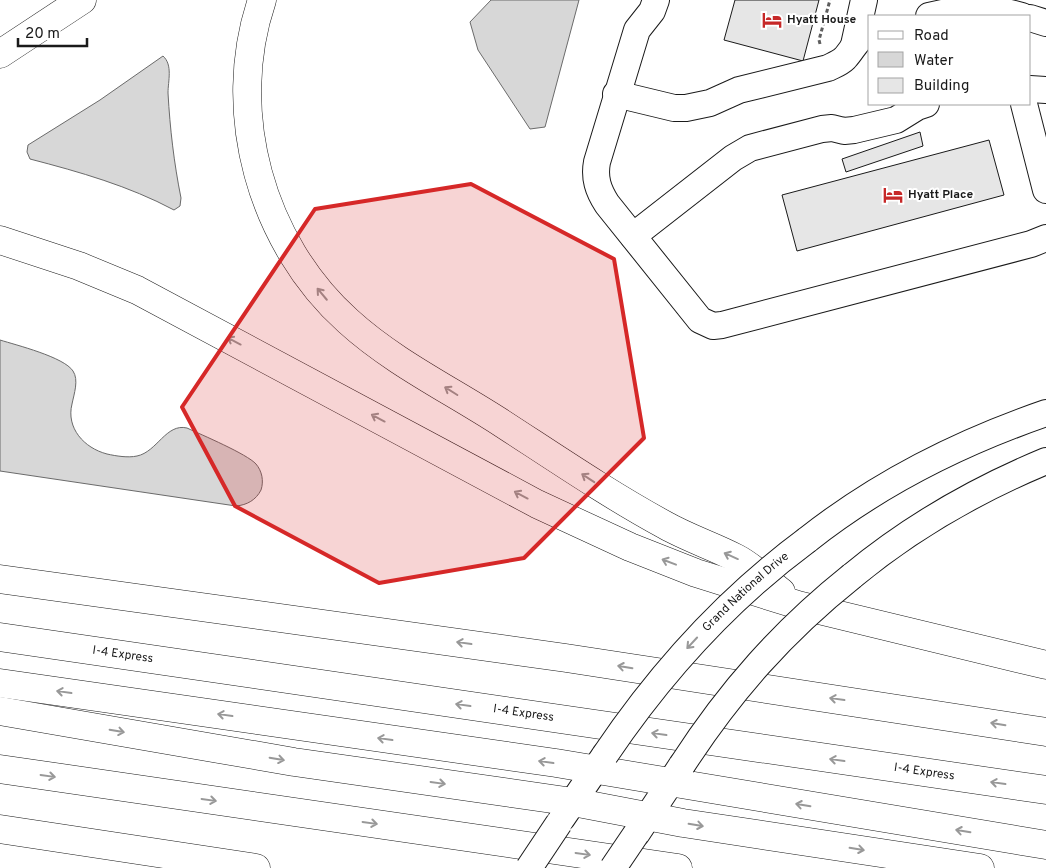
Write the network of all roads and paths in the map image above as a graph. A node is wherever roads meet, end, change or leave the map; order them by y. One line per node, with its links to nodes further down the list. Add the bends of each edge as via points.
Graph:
1 (61, 0): 15 (main road)
2 (82, 0): 15 (main road)
3 (262, 0): 27 (main road, one-way to 3, via 737,558 696,541 633,507 388,352 348,321 322,294 281,233 255,163 248,112 248,79)
4 (656, 0): 18 (street, via 652,11 637,30)
5 (830, 0): 14 (path, via 819,40)
6 (864, 0): 13 (street)
7 (918, 0): 8 (street)
8 (922, 15)
9 (933, 15): 10 (street, via 978,5)
10 (1018, 15)
11 (1031, 18): 12 (street)
12 (1046, 23)
13 (862, 38): 18 (street, via 845,58 828,68 739,90 698,106 674,108)
14 (821, 49)
15 (0, 54)
16 (1031, 89): 17 (street)
17 (1046, 90)
18 (616, 94): 22 (street, via 597,162 596,178 603,198)
19 (923, 105): 22 (street, via 887,122 849,131 822,129 750,148 732,158)
20 (1024, 105): 21 (street)
21 (1046, 190)
22 (633, 236): 23 (street, via 694,314 713,326)
23 (1046, 238)
24 (0, 240): 29 (main road, one-way to 24, via 696,573 621,543 537,504 137,290 79,266)
25 (1046, 412): 27 (street, Grand National Drive, bridge, via 974,440 900,476 837,517)
26 (1046, 461): 37 (street, bridge, via 1006,478 951,508 897,541 852,576 804,617 756,665 716,715)
27 (760, 576): 29 (main road); 35 (street, Grand National Drive, one-way to 35, bridge, via 674,662)
28 (0, 579): 34 (main road, one-way to 28, via 566,658)
29 (798, 605): 31 (main road)
30 (0, 637): 38 (main road, I-4 Express, one-way to 30)
31 (1046, 664)
32 (0, 683): 35 (main road, one-way to 32, via 556,763)
33 (0, 711): 39 (main road, one-way to 39)
34 (1046, 732)
35 (599, 763): 37 (main road); 39 (street, Grand National Drive)
36 (0, 769): 46 (main road, one-way to 46)
37 (676, 774): 40 (street); 42 (main road, one-way to 37)
38 (1046, 790)
39 (566, 813): 40 (main road); 44 (street, Grand National Drive, bridge)
40 (642, 825): 45 (street, bridge); 47 (main road, one-way to 47)
41 (0, 829): 43 (main road)
42 (1046, 845)
43 (256, 868)
44 (529, 868)
45 (613, 868)
46 (678, 868)
47 (980, 868)

